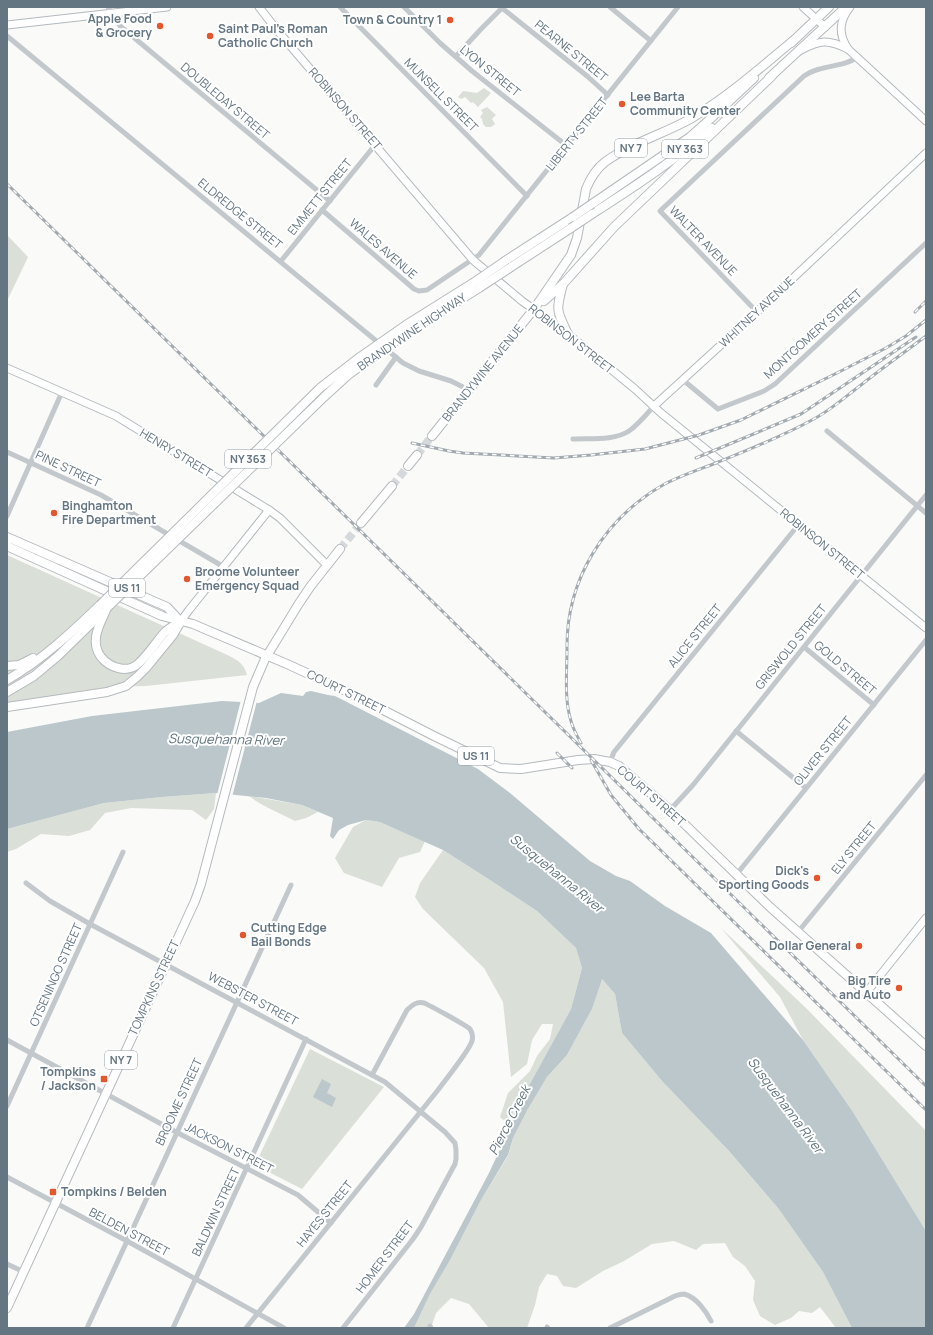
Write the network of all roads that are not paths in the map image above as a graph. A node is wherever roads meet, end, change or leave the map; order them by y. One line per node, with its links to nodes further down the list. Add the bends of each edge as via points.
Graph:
1 (167, 7): 12 (street)
2 (259, 7): 26 (street, ROBINSON STREET)
3 (340, 7): 29 (street, MUNSELL STREET)
4 (404, 7): 21 (street, LYON STREET)
5 (610, 7): 18 (street)
6 (678, 7): 18 (street, LIBERTY STREET)
7 (803, 7): 13 (street)
8 (829, 7): 13 (main road, BRANDYWINE HIGHWAY)
9 (846, 7): 15 (main road, BRANDYWINE HIGHWAY)
10 (850, 7): 19 (street, via 840,29)
11 (503, 8): 21 (street); 24 (street, PEARNE STREET)
12 (109, 10): 14 (street); 30 (street, DOUBLEDAY STREET, via 120,26)
13 (816, 19): 15 (street); 17 (main road, BRANDYWINE HIGHWAY / NY 363)
14 (7, 25)
15 (825, 27): 20 (main road, BRANDYWINE HIGHWAY / NY 363)
16 (7, 36): 34 (street, ELDREDGE STREET)
17 (794, 40): 35 (main road, BRANDYWINE HIGHWAY / NY 363, bridge, via 690,137); 37 (main road, NY 7, via 698,114 617,154 598,168 586,189 575,247)
18 (651, 41): 24 (street, LIBERTY STREET)
19 (848, 49): 20 (street, via 825,41); 22 (street)
20 (798, 52): 23 (main road, BRANDYWINE HIGHWAY / NY 363)
21 (456, 56): 27 (street, LYON STREET)
22 (856, 57): 25 (street); 38 (street, WALTER AVENUE, via 847,62 821,67 804,76 660,211)
23 (772, 76): 35 (main road, BRANDYWINE HIGHWAY / NY 363, bridge, via 690,146 630,190); 36 (main road, NY 7, via 614,227)
24 (608, 94): 27 (street, LIBERTY STREET)
25 (926, 121)
26 (376, 145): 30 (street, EMMETT STREET); 33 (street, ROBINSON STREET)
27 (567, 146): 29 (street, LIBERTY STREET)
28 (926, 153): 38 (street, WHITNEY AVENUE)
29 (527, 196): 33 (street, LIBERTY STREET)
30 (330, 201): 31 (street, EMMETT STREET)
31 (322, 210): 33 (street, WALES AVENUE, via 419,291 428,290); 34 (street, EMMETT STREET)
32 (926, 243): 42 (street, MONTGOMERY STREET, via 775,384 764,391 718,409)
33 (473, 260): 37 (street, ROBINSON STREET)
34 (281, 261): 40 (street, ELDREDGE STREET)
35 (508, 264): 68 (main road, BRANDYWINE HIGHWAY / NY 363, bridge, via 360,357 320,388)
36 (564, 283): 37 (main road, NY 7); 39 (main road, via 557,308)
37 (534, 309): 39 (street, ROBINSON STREET); 44 (main road, BRANDYWINE AVENUE / NY 7)
38 (757, 312): 42 (street, WHITNEY AVENUE)
39 (568, 334): 46 (street, ROBINSON STREET)
40 (396, 357): 43 (street); 44 (street, ELDREDGE STREET, via 411,368 451,381)
41 (7, 368): 45 (street, HENRY STREET)
42 (683, 380): 46 (street, WHITNEY AVENUE)
43 (376, 385)
44 (469, 390): 48 (main road, BRANDYWINE AVENUE / NY 7)
45 (62, 392): 52 (street); 57 (street, HENRY STREET, via 116,416)
46 (654, 406): 49 (street, WHITNEY AVENUE, via 626,433); 61 (street, ROBINSON STREET)
47 (827, 431): 56 (street)
48 (432, 436)
49 (573, 439)
50 (7, 452): 52 (street, PINE STREET)
51 (417, 455): 53 (main road)
52 (30, 462): 59 (street); 66 (street, PINE STREET, via 101,495)
53 (408, 466)
54 (392, 486): 60 (main road)
55 (926, 495): 56 (street, GRISWOLD STREET)
56 (918, 506): 58 (street); 67 (street, GRISWOLD STREET)
57 (268, 510): 65 (street, HENRY STREET, via 280,518); 66 (street)
58 (926, 512)
59 (7, 516)
60 (361, 523)
61 (799, 524): 67 (street, ROBINSON STREET); 81 (street, ALICE STREET, via 614,752)
62 (7, 537): 69 (main road, COURT STREET / US 11, via 167,607)
63 (7, 545): 69 (main road, COURT STREET / US 11, via 162,616)
64 (340, 549): 65 (main road, NY 7)
65 (327, 565): 74 (main road, NY 7, via 306,592)
66 (224, 567): 69 (street)
67 (862, 575): 70 (street, ROBINSON STREET); 73 (street, GRISWOLD STREET)
68 (103, 607): 69 (main road, via 96,644 101,657 110,665 119,668 131,668 138,664 166,630); 71 (main road, BRANDYWINE HIGHWAY / NY 363); 77 (main road, BRANDYWINE HIGHWAY / NY 363, via 58,656 34,676)
69 (181, 621): 74 (main road, COURT STREET / US 11); 79 (main road, via 146,668 126,686 107,692)
70 (926, 628)
71 (73, 630): 75 (main road, via 35,657 19,665); 76 (main road, BRANDYWINE HIGHWAY / NY 363, via 42,657)
72 (926, 640): 78 (street, OLIVER STREET)
73 (804, 647): 78 (street, GOLD STREET); 80 (street, GRISWOLD STREET)
74 (267, 656): 81 (main road, COURT STREET / US 11, via 348,692 500,768 521,769 585,759); 92 (main road, TOMPKINS STREET / NY 7, via 253,687 201,884)
75 (7, 666)
76 (7, 680)
77 (7, 692)
78 (874, 705): 83 (street, OLIVER STREET)
79 (7, 707)
80 (736, 731): 83 (street); 84 (street, GRISWOLD STREET)
81 (610, 762): 84 (main road, COURT STREET / US 11, via 624,770)
82 (926, 775): 91 (street, ELY STREET)
83 (806, 788): 86 (street, OLIVER STREET)
84 (670, 810): 86 (main road, COURT STREET / US 11)
85 (123, 852): 90 (street, OTSENINGO STREET)
86 (736, 875): 91 (main road, COURT STREET / US 11)
87 (26, 883): 90 (street, WEBSTER STREET, via 50,901)
88 (291, 885): 94 (street, BROOME STREET)
89 (926, 918): 93 (street)
90 (90, 924): 92 (street, WEBSTER STREET); 98 (street, OTSENINGO STREET)
91 (798, 932): 93 (main road, COURT STREET / US 11)
92 (165, 964): 94 (street, WEBSTER STREET); 100 (main road, TOMPKINS STREET / NY 7)
93 (866, 993): 97 (main road, COURT STREET / US 11)
94 (237, 1002): 95 (street, WEBSTER STREET); 103 (street, BROOME STREET)
95 (306, 1039): 99 (street, WEBSTER STREET); 105 (street, BALDWIN STREET)
96 (7, 1040): 98 (street, JACKSON STREET)
97 (926, 1046)
98 (31, 1053): 100 (street, JACKSON STREET); 101 (street, OTSENINGO STREET)
99 (372, 1075): 102 (street, WEBSTER STREET, via 397,1091); 102 (street, HAYES STREET, via 412,1004 424,1003 470,1029 472,1041 467,1050)
100 (106, 1093): 103 (street, JACKSON STREET); 107 (main road, TOMPKINS STREET / NY 7)
101 (7, 1106)
102 (420, 1112): 104 (street, WEBSTER STREET, via 445,1132); 108 (street, HAYES STREET)
103 (176, 1132): 105 (street, JACKSON STREET); 109 (street, BROOME STREET)
104 (456, 1150): 120 (street, HOMER STREET, via 454,1164 421,1227)
105 (247, 1169): 108 (street, JACKSON STREET, via 302,1197); 112 (street, BALDWIN STREET)
106 (7, 1177): 107 (street, BELDEN STREET)
107 (55, 1204): 109 (street, BELDEN STREET); 111 (main road, TOMPKINS STREET / NY 7)
108 (331, 1223): 114 (street, HAYES STREET)
109 (127, 1241): 112 (street, BELDEN STREET); 116 (street, BROOME STREET)
110 (7, 1264): 111 (street)
111 (24, 1272): 113 (main road, TOMPKINS STREET / NY 7)
112 (196, 1279): 114 (street, BELDEN STREET); 117 (street, BALDWIN STREET)
113 (7, 1308)
114 (257, 1314): 118 (street, HAYES STREET); 119 (street, BELDEN STREET)
115 (711, 1321): 121 (street, via 703,1308 683,1294)
116 (87, 1328)
117 (173, 1328)
118 (246, 1328)
119 (284, 1328)
120 (343, 1328)
121 (610, 1328)

